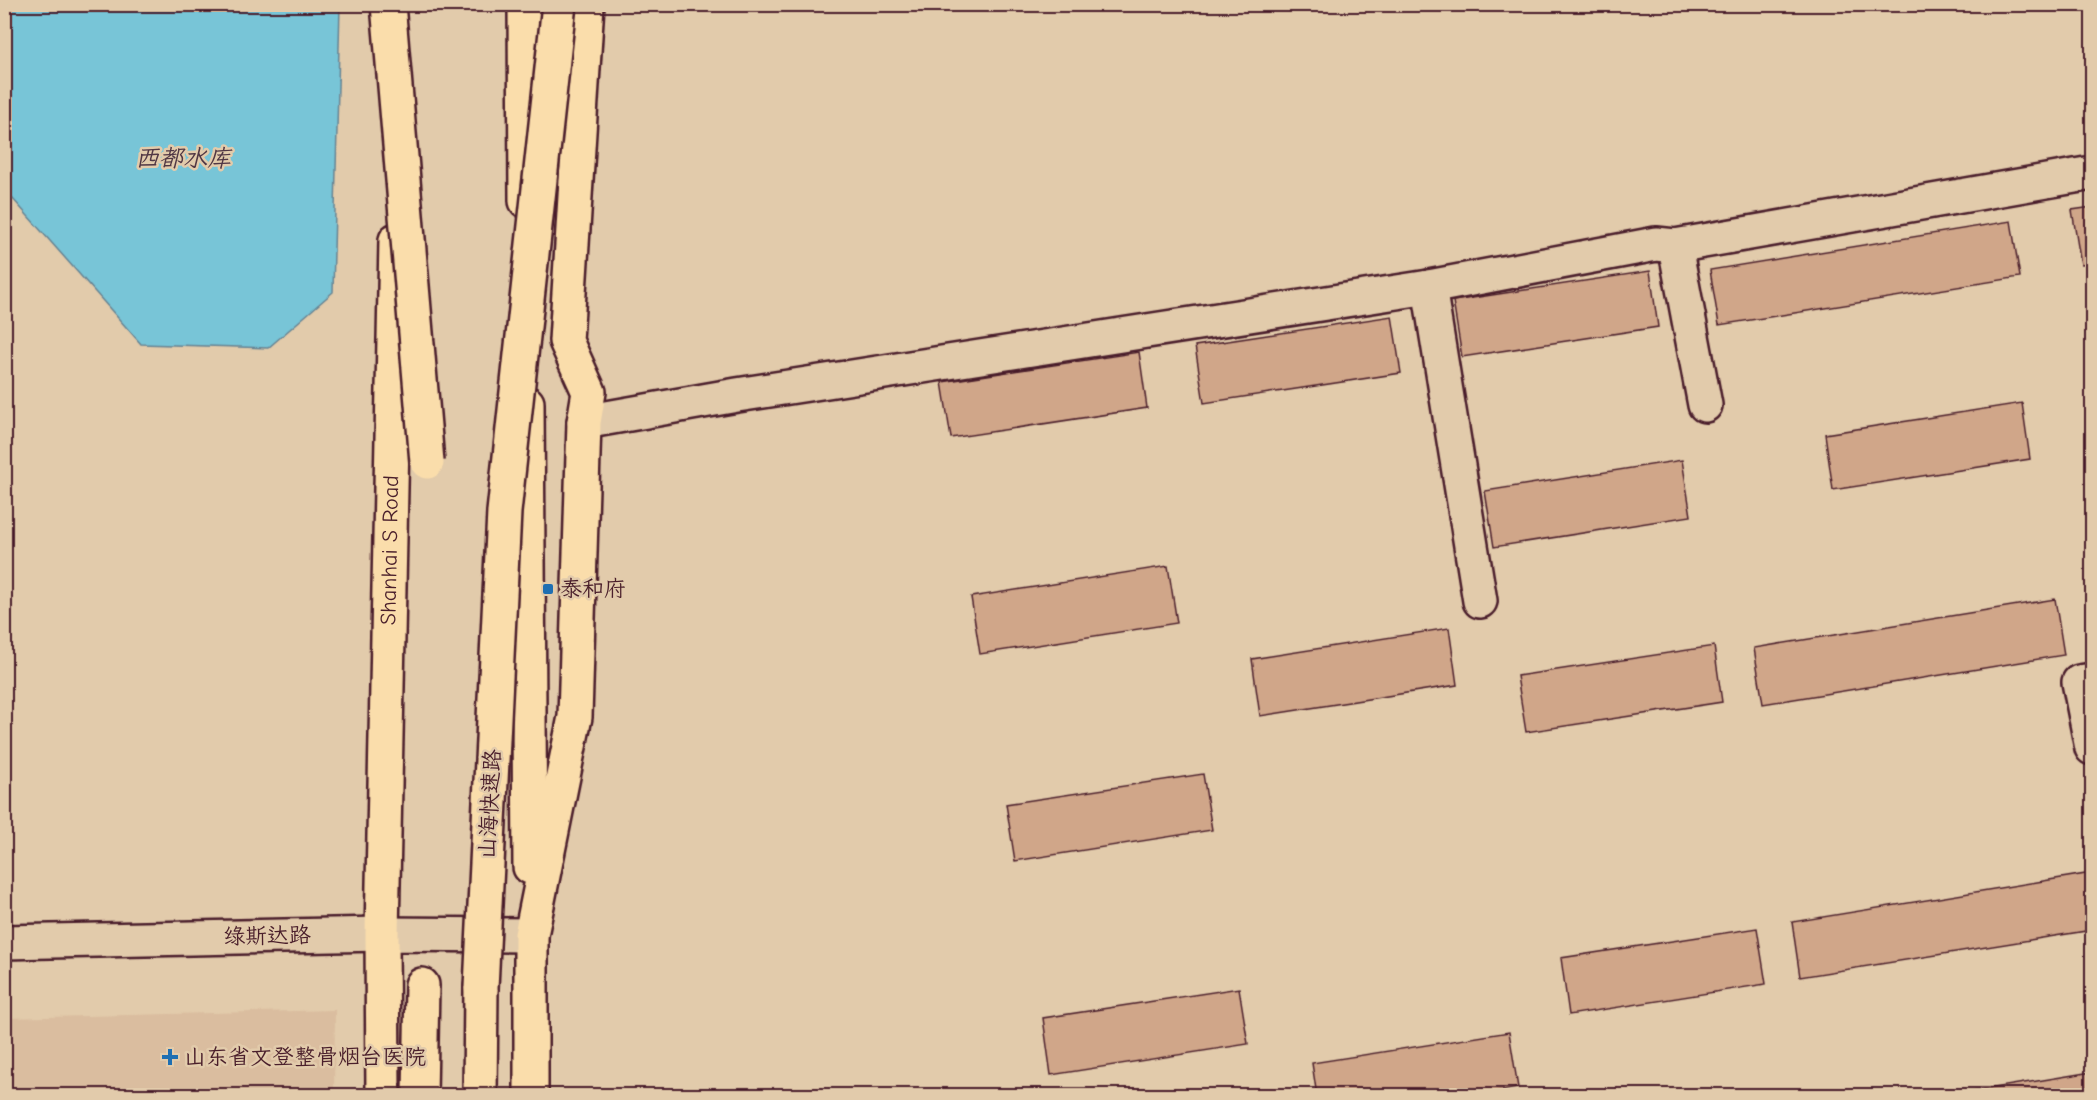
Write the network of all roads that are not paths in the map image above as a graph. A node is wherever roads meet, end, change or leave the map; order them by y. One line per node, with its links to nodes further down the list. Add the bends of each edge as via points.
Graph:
1 (387, 4): 11 (main road, bridge)
2 (398, 4): 15 (main road, Shanhai S Road)
3 (525, 4): 16 (main road)
4 (559, 4): 21 (main road, 山海快速路, bridge, via 504,512)
5 (587, 4): 10 (main road, via 566,341 589,392)
6 (2092, 173): 7 (street)
7 (1675, 246): 8 (street, via 1656,244); 9 (street)
8 (1429, 287): 10 (street); 12 (street)
9 (1705, 405)
10 (584, 422): 16 (main road, via 575,717)
11 (427, 462)
12 (1480, 601)
13 (2092, 680): 14 (street, via 2079,682)
14 (2092, 748)
15 (382, 934): 16 (street, 绿斯达路); 17 (street, 绿斯达路); 19 (main road, Shanhai S Road)
16 (531, 935): 22 (main road)
17 (4, 942)
18 (422, 985): 20 (main road)
19 (383, 1095)
20 (420, 1095)
21 (480, 1095)
22 (531, 1095)

